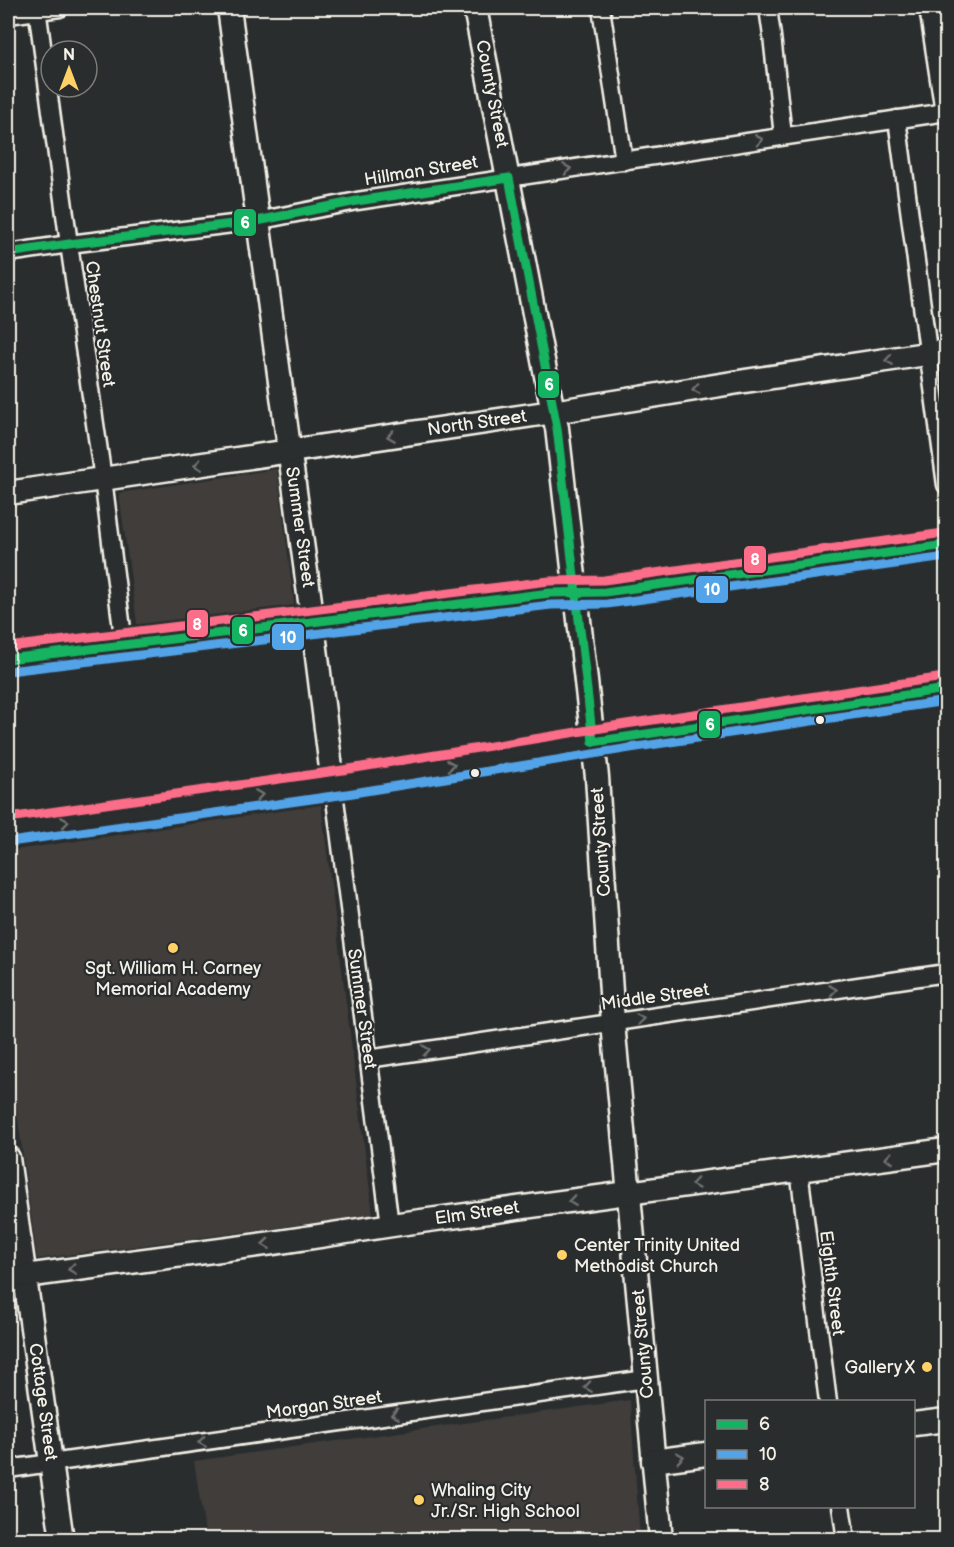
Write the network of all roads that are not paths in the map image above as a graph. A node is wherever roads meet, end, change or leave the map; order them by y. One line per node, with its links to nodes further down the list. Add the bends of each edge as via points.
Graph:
1 (60, 8): 7 (street)
2 (229, 8): 14 (main road, Summer Street)
3 (475, 8): 13 (main road, County Street)
4 (601, 8): 12 (street)
5 (768, 8): 11 (street)
6 (928, 8): 9 (street)
7 (37, 9): 8 (street); 15 (street, Chestnut Street)
8 (8, 15)
9 (945, 112): 10 (street, Hillman Street)
10 (897, 119): 11 (street, Hillman Street); 17 (street)
11 (783, 136): 12 (street, Hillman Street, one-way to 11)
12 (624, 160): 13 (street, Hillman Street, one-way to 12)
13 (509, 178): 14 (street, Hillman Street); 18 (main road, County Street)
14 (257, 221): 15 (street, Hillman Street); 19 (main road, Summer Street)
15 (69, 244): 16 (street, Hillman Street); 20 (street, Chestnut Street)
16 (8, 254)
17 (938, 353): 18 (main road, North Street, one-way to 18); 21 (street)
18 (553, 412): 19 (main road, North Street, one-way to 19); 24 (main road, County Street)
19 (290, 451): 20 (main road, North Street, one-way to 20); 25 (main road, Summer Street)
20 (103, 479): 22 (main road, North Street); 26 (street, Chestnut Street)
21 (946, 485)
22 (8, 493)
23 (946, 545): 24 (main road, via 616,591)
24 (576, 592): 25 (main road); 29 (main road, County Street)
25 (313, 622): 26 (main road); 30 (main road, Summer Street)
26 (124, 645): 27 (main road)
27 (8, 659)
28 (946, 689): 29 (main road)
29 (593, 742): 30 (main road, one-way to 29); 33 (main road, County Street)
30 (333, 784): 31 (main road, one-way to 30); 34 (street, Summer Street)
31 (8, 830)
32 (946, 973): 33 (street, Middle Street, one-way to 32)
33 (613, 1023): 34 (street, Middle Street, one-way to 33); 38 (main road, County Street)
34 (368, 1059): 39 (street, Summer Street)
35 (946, 1150): 37 (main road, Elm Street, one-way to 37)
36 (8, 1158): 40 (main road, Cottage Street)
37 (799, 1170): 38 (main road, Elm Street, one-way to 38); 42 (street, Eighth Street)
38 (630, 1193): 39 (main road, Elm Street, one-way to 39); 41 (main road, County Street)
39 (390, 1225): 40 (main road, Elm Street, one-way to 40)
40 (16, 1277): 47 (main road, Cottage Street)
41 (646, 1378): 46 (main road, County Street); 47 (street, Morgan Street, one-way to 47)
42 (828, 1400)
43 (946, 1420): 44 (main road)
44 (915, 1424)
45 (705, 1454): 46 (main road, one-way to 45)
46 (653, 1461): 51 (main road, County Street)
47 (52, 1463): 48 (street, Morgan Street); 50 (main road, Cottage Street)
48 (8, 1469)
49 (841, 1508): 52 (street)
50 (62, 1539)
51 (661, 1539)
52 (846, 1539)

